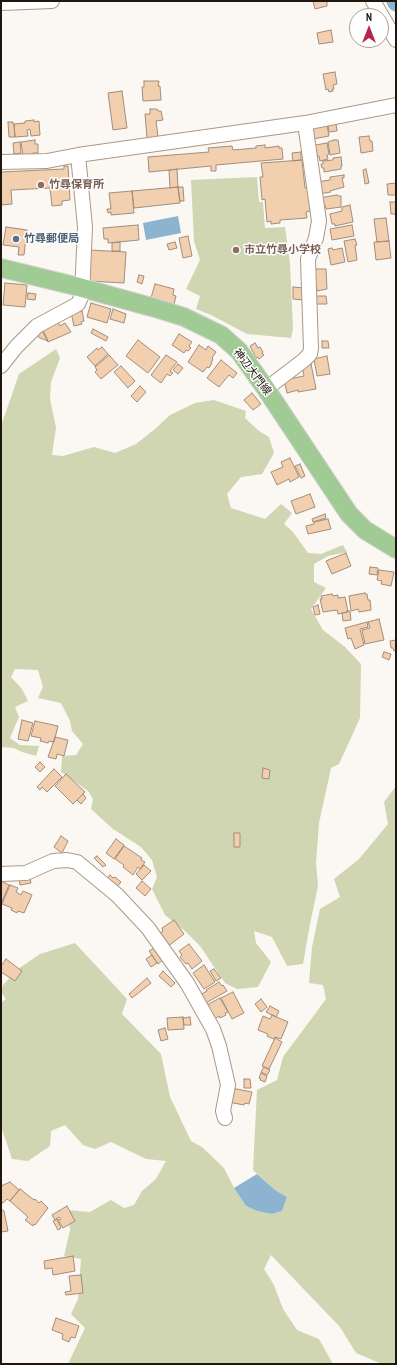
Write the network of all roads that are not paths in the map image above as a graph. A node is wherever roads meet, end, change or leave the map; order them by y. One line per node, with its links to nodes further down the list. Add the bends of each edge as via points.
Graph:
1 (52, 1): 3 (street)
2 (373, 1): 4 (street)
3 (1, 3)
4 (396, 40)
5 (396, 105): 6 (street)
6 (305, 123): 7 (street); 12 (street, via 319,221 308,259 311,348 310,354 304,360)
7 (78, 155): 8 (street, via 47,161); 10 (street, via 84,228)
8 (1, 162)
9 (1, 268): 10 (main road, 神辺大門線)
10 (83, 288): 11 (street, via 78,304 37,326); 12 (main road, 神辺大門線, via 184,317 221,335 239,351)
11 (1, 366)
12 (266, 389): 13 (main road, 神辺大門線, via 349,514 365,530)
13 (396, 549)
14 (1, 874): 15 (street, via 26,873 53,861 77,862 117,895 148,928 187,983 213,1029 228,1085 223,1111)
15 (225, 1118)

